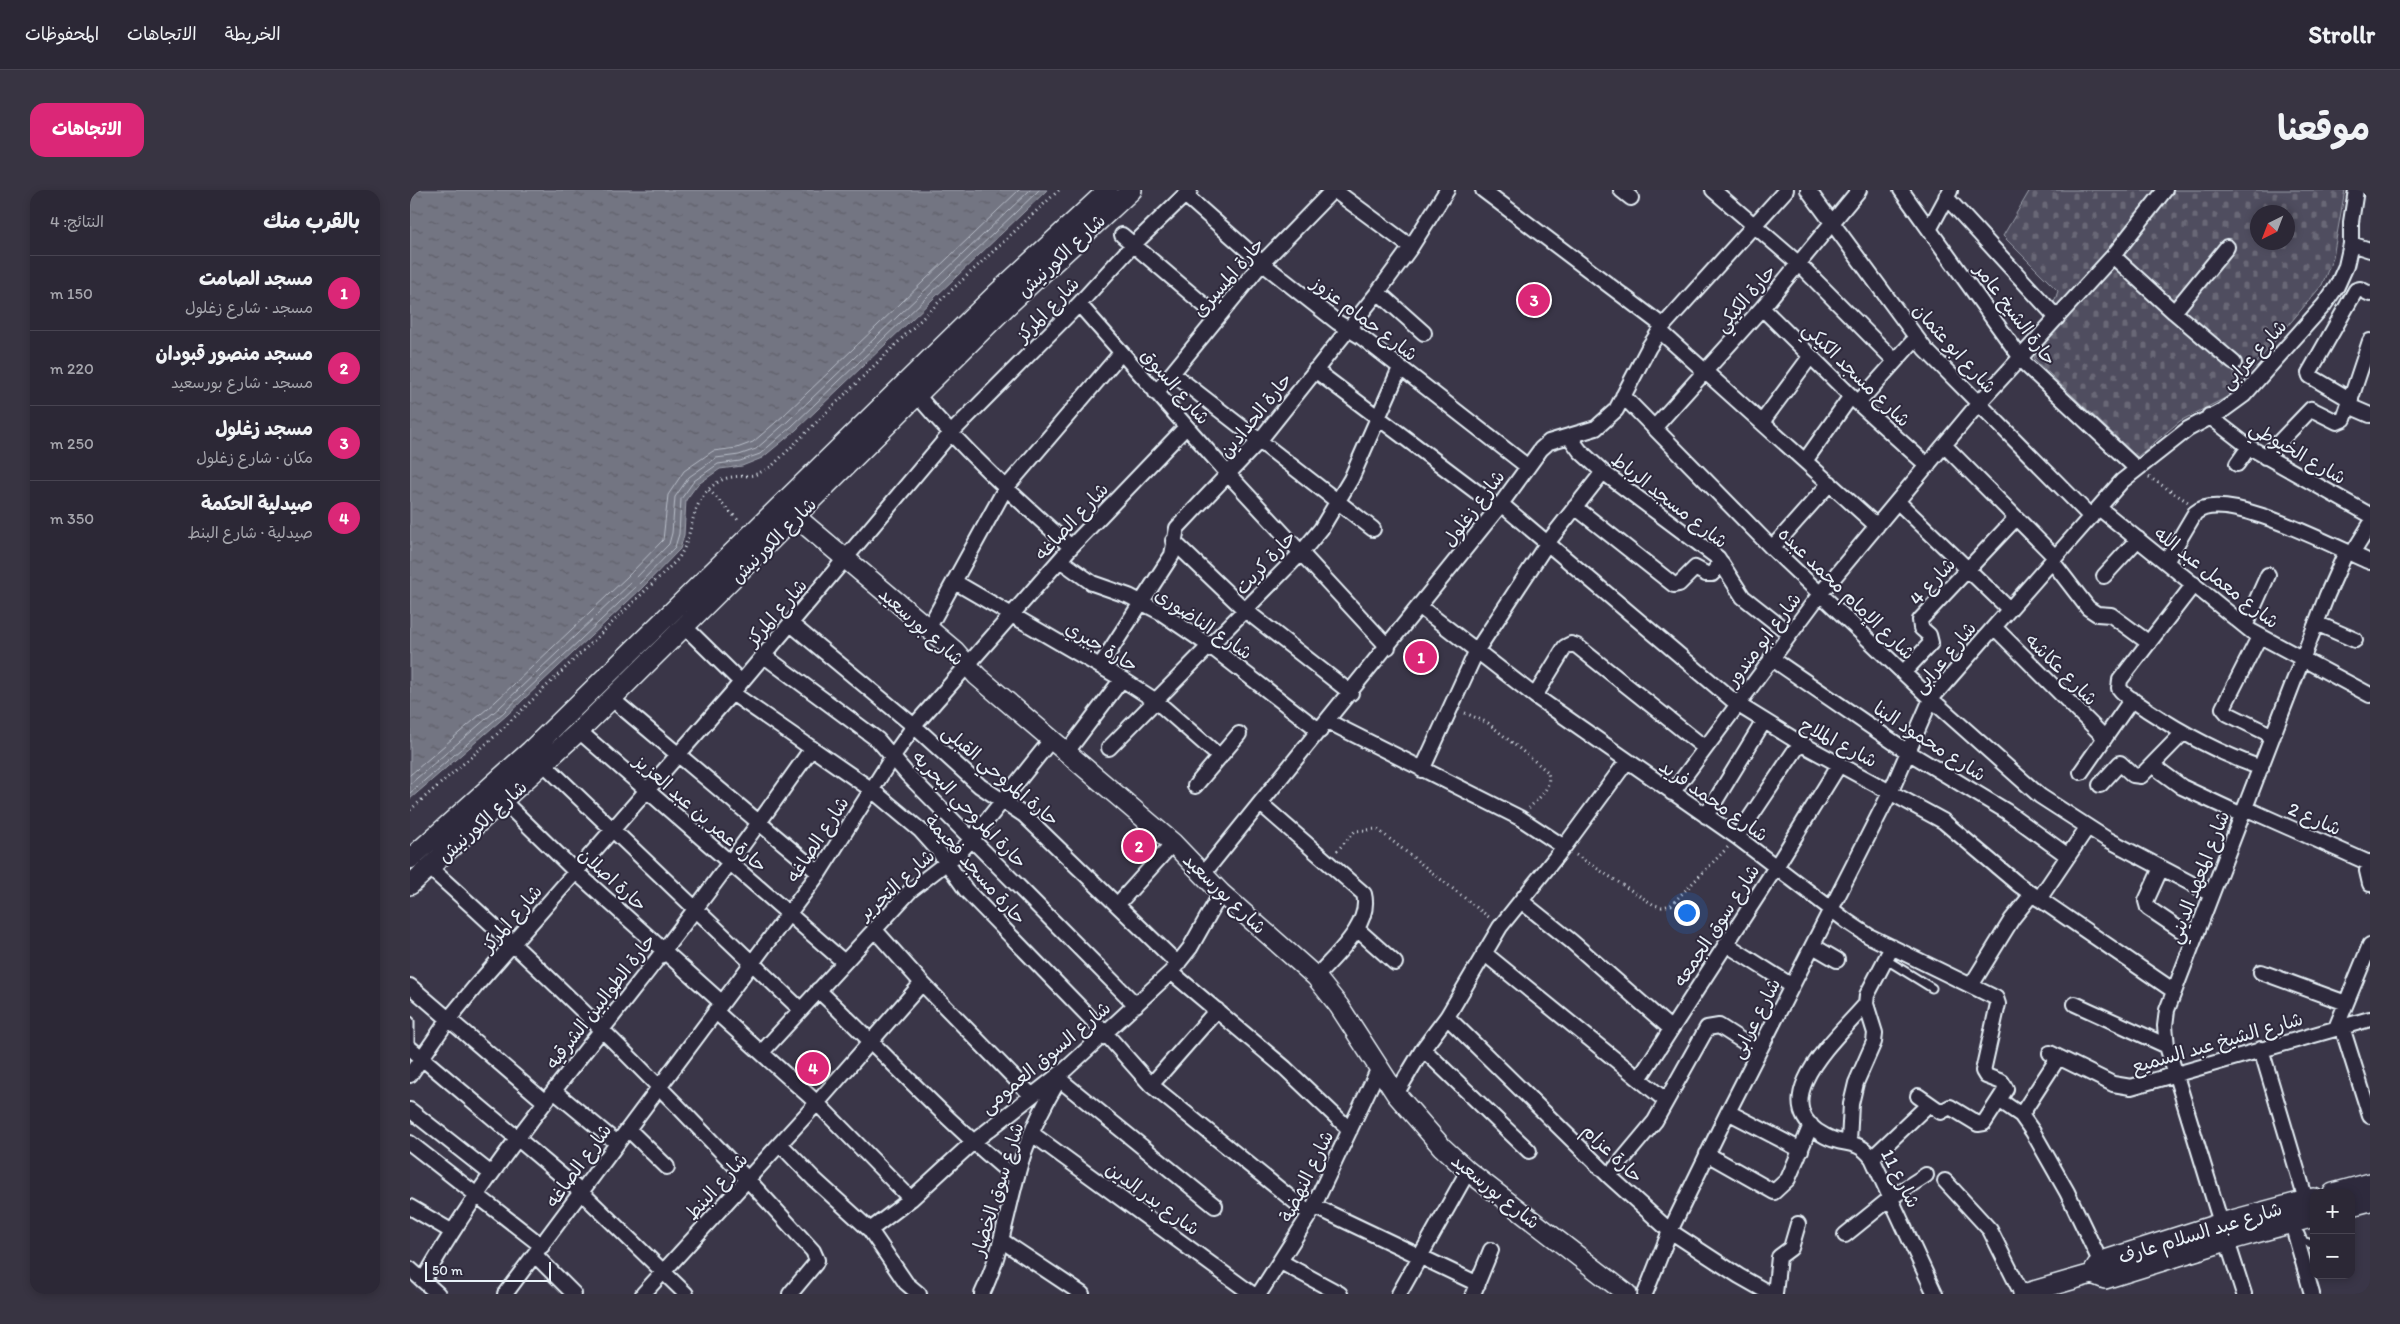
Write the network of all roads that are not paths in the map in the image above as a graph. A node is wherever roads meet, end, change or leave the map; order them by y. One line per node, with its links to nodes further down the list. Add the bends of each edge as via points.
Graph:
1 (1108, 190): 74 (main road, شارع الكورنيش, via 996,294)
2 (1132, 190): 49 (main road, شارع الكورنيش, via 1006,307)
3 (1333, 190): 21 (street); 25 (street, حارة المسيرى)
4 (1447, 190): 21 (street, حارة الحدادين)
5 (1713, 190): 16 (street)
6 (1786, 190): 16 (street, شارع زغلول)
7 (1808, 190): 15 (street, شارع ابو عثمان)
8 (1859, 190): 15 (street, حارة الكيكي)
9 (1901, 190): 17 (street, حارة الشيخ عامر)
10 (2165, 190): 24 (street, شارع ابو مندور)
11 (2356, 190): 19 (street, شارع عرابى)
12 (1187, 192): 20 (street, شارع المركز); 25 (street, شارع حمام عزوز)
13 (1492, 193): 35 (street)
14 (1948, 194): 17 (street); 33 (street)
15 (1832, 223): 26 (street, حارة الكيكي); 37 (street, شارع ابو عثمان)
16 (1756, 225): 26 (street); 35 (street, شارع زغلول)
17 (1930, 228): 41 (street, حارة الشيخ عامر)
18 (1122, 235): 20 (street)
19 (2351, 244): 23 (street); 55 (street, شارع عرابى, via 2346,266 2324,305 2244,395)
20 (1133, 245): 29 (street, شارع المركز); 32 (street)
21 (1411, 247): 27 (street, حارة الحدادين)
22 (2227, 247): 31 (street)
23 (2370, 250)
24 (2113, 256): 31 (street); 33 (street, شارع ابو مندور)
25 (1262, 263): 32 (street, حارة المسيرى); 34 (street, شارع حمام عزوز)
26 (1799, 264): 30 (street, حارة الكيكي); 42 (street)
27 (1378, 292): 34 (street, حارة الحدادين); 36 (street)
28 (2370, 294): 53 (street, via 2356,290 2309,373)
29 (1079, 304): 39 (street, شارع السوق); 60 (street, شارع المركز)
30 (1762, 308): 40 (street, شارع مسجد الكيكي); 46 (street, حارة الكيكي)
31 (2174, 312): 43 (street)
32 (1217, 316): 47 (street, حارة المسيرى)
33 (2058, 318): 41 (street, شارع ابو مندور)
34 (1349, 328): 44 (street, شارع حمام عزوز); 45 (street, حارة الحدادين)
35 (1662, 328): 46 (street); 50 (street, شارع زغلول)
36 (1424, 333)
37 (1916, 338): 42 (street); 52 (street, شارع ابو عثمان)
38 (2370, 341): 53 (street)
39 (1121, 353): 48 (street, شارع السوق); 75 (street)
40 (1810, 357): 51 (street, شارع مسجد الكيكي); 57 (street)
41 (2021, 358): 52 (street, شارع ابو مندور); 70 (street, حارة الشيخ عامر)
42 (1894, 360): 51 (street)
43 (2234, 363)
44 (1400, 368): 56 (street, حارة كريت); 69 (street, شارع حمام عزوز)
45 (1316, 370): 56 (street, شارع الملاح); 62 (street, حارة الحدادين)
46 (1706, 372): 57 (street); 59 (street, حارة الكيكي)
47 (1172, 373): 48 (street, حارة المسيرى); 62 (street)
48 (1156, 393): 58 (street, شارع السوق)
49 (917, 396): 60 (street); 74 (main road, شارع الكورنيش)
50 (1623, 396): 59 (street, شارع الإمام محمد عبده); 61 (street, شارع زغلول, via 1607,420 1583,434)
51 (1855, 399): 66 (street); 68 (street, شارع مسجد الكيكي)
52 (1979, 403): 63 (street, شارع ابو مندور); 80 (street, شارع ابو عثمان)
53 (2350, 403): 54 (street); 65 (street, via 2341,422 2314,410 2308,411)
54 (2370, 415)
55 (2209, 416): 64 (street, شارع الخيوطي); 70 (street, شارع عرابى)
56 (1378, 417): 76 (street, حارة كريت); 78 (street, شارع الملاح)
57 (1762, 422): 66 (street)
58 (1186, 427): 72 (street, شارع السوق); 90 (street, شارع الصاغه)
59 (1654, 428): 91 (street, شارع الإمام محمد عبده)
60 (950, 434): 75 (street); 94 (street, شارع المركز)
61 (1569, 436): 69 (street, شارع زغلول, via 1549,442); 71 (street, شارع مسجد الرباط)
62 (1260, 440): 72 (street, حارة الحدادين); 76 (street)
63 (1944, 445): 68 (street, شارع ابو مندور); 83 (street)
64 (2249, 447): 65 (street, شارع الخيوطي); 67 (street)
65 (2265, 457): 81 (street, شارع الخيوطي)
66 (1805, 461): 73 (street)
67 (2237, 464)
68 (1928, 466): 77 (street, شارع ابو مندور)
69 (1528, 467): 78 (street, شارع زغلول)
70 (2137, 469): 80 (street, شارع عرابى)
71 (1603, 472): 79 (street); 97 (street, شارع مسجد الرباط)
72 (1229, 475): 88 (street, حارة الحدادين, via 1177,528); 92 (street, شارع السوق)
73 (1830, 483): 85 (street); 91 (street)
74 (814, 486): 82 (main road, شارع الكورنيش); 184 (main road, شارع الكورنيش, via 752,534 494,787)
75 (1005, 489): 90 (street); 103 (street)
76 (1339, 502): 86 (street); 92 (street, حارة كريت)
77 (1898, 502): 85 (street, شارع ابو مندور); 100 (street)
78 (1500, 506): 89 (street, شارع الملاح); 107 (street, شارع زغلول)
79 (1575, 507): 89 (street); 97 (street, via 1674,585 1695,568 1712,574)
80 (2095, 512): 87 (street, شارع معمل عبد الله); 95 (street, شارع عرابى)
81 (2370, 515)
82 (796, 517): 94 (main road, شارع بورسعيد); 114 (main road, شارع الكورنيش)
83 (2016, 518): 95 (street); 100 (street, شارع 4)
84 (2370, 525): 93 (street, شارع المعهد الديني)
85 (1877, 526): 105 (street, شارع ابو مندور)
86 (1373, 529)
87 (2138, 539): 98 (street, شارع معمل عبد الله); 102 (street)
88 (1173, 541): 106 (street, حارة الحدادين, via 1172,555); 109 (street)
89 (1548, 542): 123 (street); 139 (street, شارع الملاح)
90 (1071, 547): 96 (street, شارع الصاغه)
91 (1772, 548): 105 (street, شارع الإمام محمد عبده)
92 (1301, 553): 109 (street, حارة كريت); 122 (street, شارع السوق)
93 (2349, 553): 98 (street, via 2265,515 2214,507 2199,509); 99 (street); 111 (street, شارع المعهد الديني)
94 (846, 559): 112 (street, شارع المركز); 116 (main road, شارع بورسعيد)
95 (2054, 559): 108 (street, شارع عرابى); 120 (street, via 2088,608 2114,617)
96 (1060, 560): 106 (street, شارع الناضورى, via 1092,583); 110 (street, شارع الصاغه)
97 (1721, 562): 117 (street, شارع مسجد الرباط, via 1748,602)
98 (2166, 562): 104 (street, شارع معمل عبد الله)
99 (2370, 562)
100 (1968, 570): 108 (street); 129 (street, شارع 4, via 1920,620 1930,643)
101 (2268, 575): 113 (street)
102 (2104, 576)
103 (955, 582): 110 (street, حارة جبري); 116 (street)
104 (2194, 584): 113 (street, شارع معمل عبد الله); 120 (street)
105 (1820, 594): 117 (street, شارع ابو مندور); 129 (street, شارع الإمام محمد عبده)
106 (1141, 602): 121 (street, شارع الناضورى); 128 (street, حارة الحدادين)
107 (1420, 607): 122 (street, شارع زغلول); 123 (street, شارع محمد فريد)
108 (2009, 609): 115 (street, شارع عرابى)
109 (1246, 610): 121 (street, حارة كريت); 132 (street)
110 (1010, 614): 127 (street, شارع الصاغه); 128 (street, حارة جبري)
111 (2316, 623): 119 (street); 126 (street, شارع المعهد الديني)
112 (791, 624): 124 (street, شارع المركز); 141 (street, حارة المروحي القبلى)
113 (2245, 626): 118 (street, شارع معمل عبد الله)
114 (684, 627): 131 (street, حارة مسجد فحيمة); 135 (main road, شارع الكورنيش)
115 (1994, 627): 137 (street, شارع عرابى); 147 (street, شارع عكاشه)
116 (928, 628): 127 (main road, شارع بورسعيد)
117 (1790, 634): 125 (street, شارع ابو مندور)
118 (2260, 637): 126 (street, شارع معمل عبد الله); 146 (street, via 2223,708 2228,714)
119 (2354, 640)
120 (2149, 643): 136 (street, via 2120,680 2119,688)
121 (1210, 646): 138 (street, حارة كريت); 142 (street, شارع الناضورى)
122 (1388, 647): 132 (street, شارع زغلول)
123 (1477, 650): 134 (street, شارع محمد فريد); 163 (street)
124 (763, 655): 131 (street, شارع المركز); 156 (street, حارة المروحي البحريه, via 878,740)
125 (1771, 658): 139 (street, شارع ابو مندور); 153 (street, شارع محمود البنا)
126 (2302, 659): 133 (street, شارع معمل عبد الله); 146 (street, شارع المعهد الديني)
127 (967, 665): 141 (street, شارع الصاغه); 148 (main road, شارع بورسعيد)
128 (1100, 666): 130 (street, حارة جبري)
129 (1903, 673): 137 (street, شارع الإمام محمد عبده)
130 (1122, 679): 138 (street, حارة جبري); 154 (street)
131 (736, 688): 150 (street, حارة مسجد فحيمة); 155 (street, شارع المركز)
132 (1351, 693): 142 (street, شارع زغلول)
133 (2370, 695)
134 (1535, 696): 152 (street, via 1565,647 1571,644); 158 (street, شارع محمد فريد)
135 (612, 699): 143 (main road, شارع الكورنيش); 155 (street)
136 (2132, 699): 145 (street); 147 (street)
137 (1931, 700): 153 (street, شارع عرابى); 177 (street, شارع الإمام محمد عبده, via 2040,796)
138 (1156, 701): 151 (street, حارة كريت); 157 (street, حارة جبري)
139 (1737, 704): 140 (street, شارع الملاح); 152 (street, شارع ابو مندور)
140 (1764, 721): 149 (street, شارع الملاح); 175 (street)
141 (914, 726): 156 (street, شارع الصاغه); 171 (street, حارة المروحي القبلى, via 980,786)
142 (1324, 726): 163 (street, شارع الناضورى); 173 (street, شارع زغلول)
143 (579, 731): 159 (main road, شارع الكورنيش); 168 (street, حارة عمر بن عبد العزيز)
144 (1239, 734): 157 (street)
145 (2182, 734): 161 (street); 162 (street, via 2224,755)
146 (2272, 736): 162 (street, شارع المعهد الديني)
147 (2105, 738): 164 (street)
148 (1051, 740): 154 (main road, شارع بورسعيد); 171 (street, شارع التحرير)
149 (1800, 743): 160 (street, شارع الملاح); 179 (street)
150 (812, 748): 167 (street, حارة مسجد فحيمة); 176 (street, حارة الطوالبين الشرقيه)
151 (1109, 748)
152 (1705, 748): 170 (street, شارع ابو مندور)
153 (1908, 752): 169 (street, شارع عرابى); 183 (street, شارع محمود البنا, via 2006,811)
154 (1066, 753): 181 (main road, شارع بورسعيد)
155 (679, 754): 168 (street, شارع المركز); 176 (street)
156 (893, 756): 167 (street, شارع الصاغه); 180 (street, حارة المروحي البحريه, via 906,774)
157 (1220, 756): 166 (street)
158 (1627, 761): 170 (street, شارع محمد فريد); 182 (street)
159 (544, 764): 172 (main road, شارع الكورنيش); 178 (street)
160 (1839, 765): 169 (street, شارع الملاح); 188 (street, شارع سوق الجمعه)
161 (2152, 765): 165 (street, via 2137,776 2122,763 2118,764); 174 (street, شارع 2, via 2182,787)
162 (2261, 768): 174 (street, شارع المعهد الديني)
163 (1422, 770): 182 (street, شارع الناضورى, via 1520,818)
164 (2081, 772)
165 (2100, 785)
166 (1194, 786)
167 (872, 790): 186 (street, حارة مسجد فحيمة, via 920,830); 192 (street, شارع الصاغه)
168 (646, 791): 178 (street, شارع المركز); 185 (street, حارة عمر بن عبد العزيز)
169 (1892, 791): 198 (street, شارع الملاح, via 1943,821); 202 (street, شارع عرابى)
170 (1672, 792): 175 (street, شارع محمد فريد)
171 (1004, 800): 180 (street, شارع التحرير); 200 (street, حارة المروحي القبلى, via 1024,815)
172 (504, 802): 189 (main road, شارع الكورنيش); 191 (street, حارة اصلان)
173 (1261, 804): 193 (street, شارع زغلول); 205 (street, via 1364,894 1365,911)
174 (2244, 811): 187 (street, شارع 2); 197 (street, شارع المعهد الديني)
175 (1706, 816): 179 (street, شارع محمد فريد)
176 (759, 822): 185 (street, حارة الطوالبين الشرقيه); 192 (street)
177 (2087, 828): 183 (street); 190 (street, شارع الإمام محمد عبده)
178 (612, 830): 191 (street, شارع المركز); 201 (street)
179 (1737, 838): 188 (street, شارع محمد فريد)
180 (972, 839): 186 (street, شارع التحرير); 229 (street, حارة المروحي البحريه)
181 (1173, 843): 193 (main road, شارع بورسعيد); 200 (street)
182 (1564, 847): 199 (street)
183 (2068, 856): 198 (street)
184 (410, 859)
185 (730, 863): 201 (street, حارة الطوالبين الشرقيه); 203 (street, حارة عمر بن عبد العزيز)
186 (947, 863): 204 (street, شارع التحرير, via 911,890); 242 (street, حارة مسجد فحيمة, via 966,890)
187 (2370, 863): 194 (street, via 2367,871)
188 (1776, 867): 202 (street, شارع محمد فريد); 208 (street, شارع سوق الجمعه)
189 (430, 868): 195 (main road, شارع الكورنيش); 207 (street)
190 (2161, 868): 197 (street, شارع الإمام محمد عبده); 206 (street, via 2146,901 2148,908)
191 (576, 872): 207 (street, شارع المركز); 211 (street, حارة اصلان)
192 (819, 873): 203 (street, شارع الصاغه)
193 (1203, 874): 196 (main road, شارع بورسعيد)
194 (2370, 884)
195 (410, 885)
196 (1221, 893): 218 (street, شارع السوق العمومى, via 1190,948); 220 (main road, شارع بورسعيد)
197 (2212, 894): 206 (street, شارع المعهد الديني)
198 (2036, 897): 222 (street, via 2012,919); 227 (street, شارع الملاح)
199 (1522, 901): 212 (street); 241 (street)
200 (1117, 905): 218 (street, حارة المروحي القبلى)
201 (696, 909): 211 (street, حارة الطوالبين الشرقيه); 215 (street)
202 (1831, 910): 210 (street, شارع عرابى); 213 (street, شارع محمد فريد)
203 (789, 914): 215 (street, شارع الصاغه); 216 (street, حارة عمر بن عبد العزيز)
204 (874, 929): 216 (street, شارع التحرير); 221 (street)
205 (1357, 929): 217 (street); 220 (street)
206 (2194, 939): 227 (street, شارع المعهد الديني)
207 (514, 943): 237 (street, شارع المركز); 239 (street)
208 (1726, 944): 224 (street); 241 (street, شارع سوق الجمعه)
209 (2370, 945): 228 (street)
210 (1813, 946): 214 (street); 224 (street, شارع عرابى)
211 (664, 951): 232 (street, حارة اصلان); 239 (street, حارة الطوالبين الشرقيه)
212 (1484, 952): 235 (street); 255 (street)
213 (1889, 953): 222 (street, شارع محمد فريد); 225 (lane); 230 (street, via 1867,995)
214 (1837, 960)
215 (751, 962): 232 (street, شارع الصاغه); 233 (street)
216 (844, 962): 226 (street, شارع التحرير)
217 (1395, 963)
218 (1174, 968): 229 (street, شارع السوق العمومى); 234 (street, حارة المروحي القبلى)
219 (2261, 972): 228 (street)
220 (1316, 977): 251 (main road, شارع بورسعيد)
221 (922, 982): 243 (street, شارع البنط); 260 (street)
222 (1972, 984): 262 (street, شارع محمد فريد, via 1996,998 1998,1004 1983,1070 1986,1076 2005,1085)
223 (410, 986): 237 (street)
224 (1792, 986): 248 (street, شارع عرابى)
225 (1932, 988)
226 (818, 990): 233 (street, شارع التحرير); 243 (street)
227 (2174, 991): 244 (street, شارع المعهد الديني, via 2165,1026)
228 (2346, 1003): 240 (street)
229 (1136, 1004): 242 (street, شارع السوق العمومى)
230 (1866, 1004): 269 (street, شارع 11, via 1810,1070 1802,1087 1801,1111); 274 (street, via 1875,1033 1874,1042 1856,1083)
231 (2075, 1004): 244 (street)
232 (718, 1006): 249 (street, حارة اصلان); 256 (street, شارع الصاغه)
233 (800, 1009): 249 (street, شارع التحرير)
234 (1217, 1010): 257 (street); 271 (street, حارة المروحي القبلى)
235 (1447, 1017): 246 (street); 287 (street, حارة عزام)
236 (2370, 1019): 240 (street, شارع الشيخ عبد السميع)
237 (448, 1020): 250 (street, شارع المركز); 263 (street)
238 (410, 1021): 245 (lane)
239 (603, 1028): 256 (street); 258 (street, حارة الطوالبين الشرقيه)
240 (2339, 1028): 247 (street, شارع الشيخ عبد السميع); 268 (street)
241 (1671, 1029): 255 (street, شارع سوق الجمعه)
242 (1105, 1033): 253 (street, شارع السوق العمومى); 257 (street, حارة مسجد فحيمة)
243 (872, 1040): 264 (street, شارع البنط); 277 (street)
244 (2168, 1046): 252 (street, شارع المعهد الديني)
245 (410, 1047): 250 (street)
246 (1423, 1049): 259 (street); 280 (street)
247 (2261, 1049): 252 (street, شارع الشيخ عبد السميع); 298 (street)
248 (1758, 1051): 261 (street, via 1718,1026 1707,1028); 266 (street, شارع عرابى)
249 (762, 1052): 264 (street, حارة اصلان)
250 (422, 1057): 254 (street, شارع المركز); 273 (street)
251 (1378, 1070): 259 (main road, شارع بورسعيد); 271 (street, شارع النهضة)
252 (2175, 1073): 267 (street, شارع الشيخ عبد السميع, via 2123,1087 2054,1056); 305 (street, شارع المعهد الديني)
253 (1062, 1074): 260 (street, شارع السوق العمومى); 272 (street, شارع سوق الخضار); 301 (street)
254 (410, 1075)
255 (1638, 1079): 261 (street)
256 (659, 1085): 270 (street, شارع الصاغه); 289 (street)
257 (1152, 1085): 304 (street, حارة مسجد فحيمة)
258 (554, 1091): 263 (street, حارة الطوالبين الشرقيه); 276 (street)
259 (1396, 1094): 284 (main road, شارع بورسعيد, via 1442,1147)
260 (1031, 1095): 277 (street, شارع السوق العمومى)
261 (1666, 1100): 287 (street, via 1655,1121)
262 (1999, 1100): 267 (street); 282 (street, via 1982,1124 1951,1108 1941,1112 1924,1100)
263 (545, 1102): 273 (street, حارة الطوالبين الشرقيه)
264 (817, 1104): 278 (street, شارع البنط); 296 (street, حارة اصلان)
265 (410, 1110): 285 (street)
266 (1728, 1112): 279 (street); 281 (street, شارع عرابى)
267 (2021, 1116): 319 (street, via 2067,1192)
268 (2370, 1116)
269 (1811, 1126): 274 (street, شارع 11, via 1825,1136); 279 (street)
270 (628, 1129): 276 (street, شارع الصاغه); 283 (street)
271 (1350, 1130): 304 (street, شارع النهضة)
272 (1031, 1132): 288 (street, شارع سوق الخضار); 334 (street, شارع بدر الدين)
273 (518, 1137): 285 (street, حارة الطوالبين الشرقيه); 293 (street)
274 (1849, 1142): 282 (street, شارع 11, via 1865,1149)
275 (410, 1143): 294 (street)
276 (617, 1143): 293 (street, شارع الصاغه)
277 (972, 1143): 288 (street); 296 (street, شارع السوق العمومى)
278 (780, 1144): 289 (street, شارع البنط); 308 (street)
279 (1801, 1150): 281 (street, via 1788,1180 1774,1192)
280 (1528, 1151)
281 (1708, 1154): 310 (street, شارع عرابى)
282 (1872, 1158): 295 (street, شارع 11)
283 (667, 1167)
284 (1468, 1171): 317 (street); 338 (main road, شارع بورسعيد)
285 (490, 1173): 294 (street, حارة الطوالبين الشرقيه)
286 (1926, 1175): 295 (street)
287 (1609, 1176): 310 (street, حارة عزام)
288 (1016, 1178): 312 (street, شارع سوق الخضار)
289 (748, 1179): 321 (street, شارع البنط); 330 (street, via 816,1254 816,1264)
290 (1945, 1181): 343 (street, via 1990,1230)
291 (2370, 1183): 292 (main road)
292 (2348, 1189)
293 (582, 1192): 316 (street, شارع الصاغه); 321 (street)
294 (474, 1195): 309 (street, حارة الطوالبين الشرقيه); 316 (street)
295 (1892, 1197): 311 (street); 342 (street, شارع 11)
296 (911, 1199): 308 (street, شارع السوق العمومى)
297 (2370, 1201): 300 (main road)
298 (2310, 1202)
299 (2310, 1205): 305 (main road, شارع عبد السلام عارف)
300 (2355, 1205)
301 (1215, 1206)
302 (2310, 1206): 306 (main road, شارع عبد السلام عارف)
303 (410, 1207): 309 (street)
304 (1312, 1210): 317 (street, حارة مسجد فحيمة); 318 (street, شارع النهضة)
305 (2221, 1223): 319 (main road, شارع عبد السلام عارف)
306 (2293, 1223): 313 (main road, شارع عبد السلام عارف); 314 (lane, via 2303,1241); 345 (street)
307 (1798, 1224): 341 (street, via 1791,1248 1779,1257)
308 (870, 1230): 331 (street, via 906,1283)
309 (451, 1231): 322 (street, حارة الطوالبين الشرقيه)
310 (1670, 1231): 339 (street, شارع عرابى); 340 (street, حارة عزام)
311 (1845, 1235)
312 (1001, 1240): 323 (street); 332 (street, شارع سوق الخضار)
313 (2227, 1241): 319 (main road, شارع عبد السلام عارف, via 2106,1279); 344 (street)
314 (2310, 1244)
315 (1491, 1250): 324 (street)
316 (538, 1251): 326 (street, شارع الصاغه); 327 (street)
317 (1418, 1256): 324 (street, حارة مسجد فحيمة); 337 (street)
318 (1281, 1262): 335 (street, شارع النهضة); 336 (street)
319 (2096, 1268): 343 (main road, شارع عبد السلام عارف)
320 (410, 1269): 322 (street)
321 (663, 1272): 328 (street, شارع البنط); 329 (street)
322 (423, 1281): 325 (street)
323 (1067, 1289): 333 (street)
324 (1475, 1289)
325 (438, 1294)
326 (505, 1294)
327 (574, 1294)
328 (643, 1294)
329 (686, 1294)
330 (790, 1294)
331 (919, 1294)
332 (982, 1294)
333 (1082, 1294)
334 (1252, 1294)
335 (1259, 1294)
336 (1340, 1294)
337 (1398, 1294)
338 (1627, 1294)
339 (1644, 1294)
340 (1771, 1294)
341 (1775, 1294)
342 (1935, 1294)
343 (2023, 1294)
344 (2244, 1294)
345 (2312, 1294)

